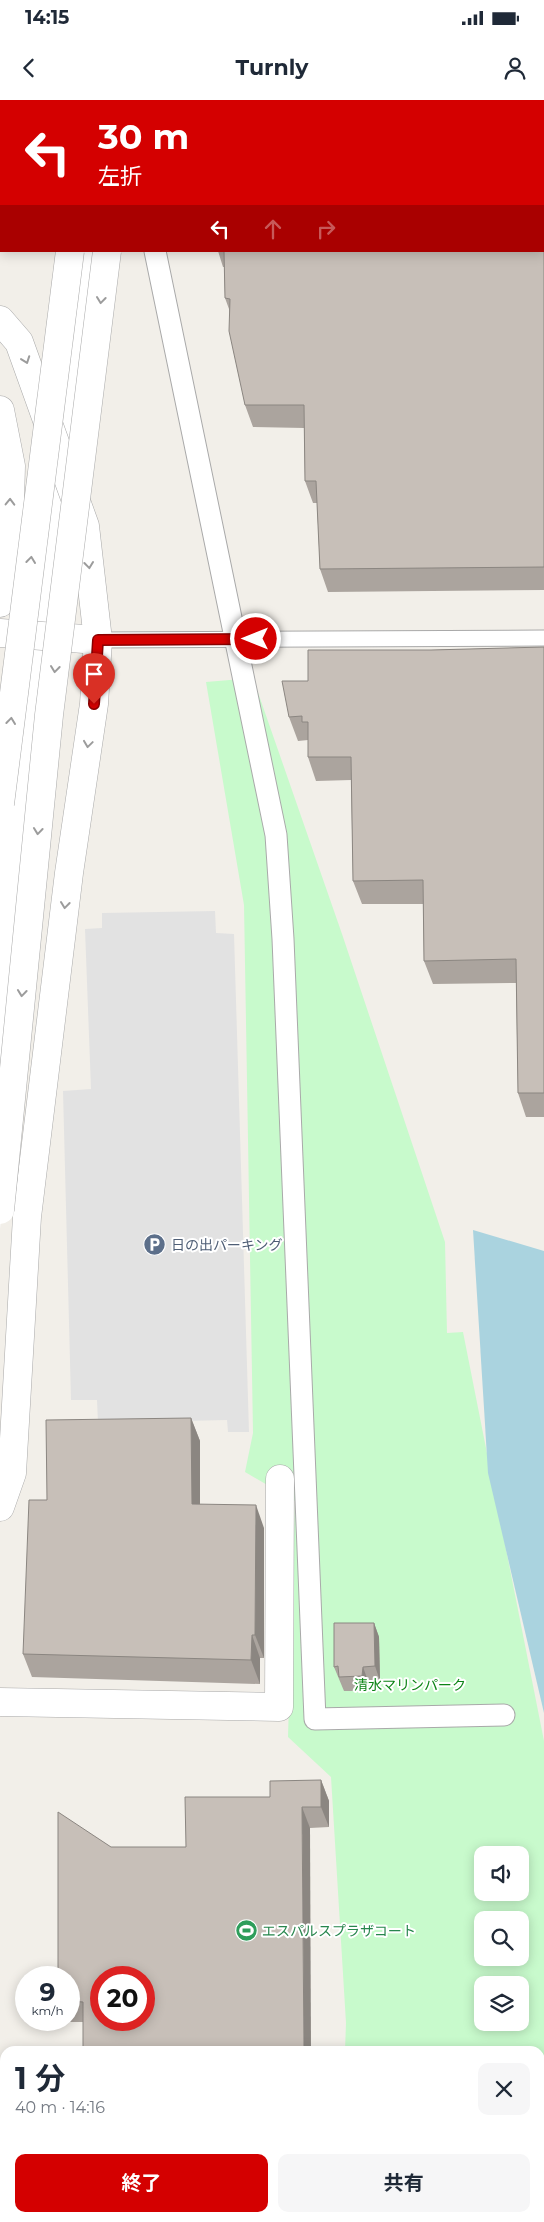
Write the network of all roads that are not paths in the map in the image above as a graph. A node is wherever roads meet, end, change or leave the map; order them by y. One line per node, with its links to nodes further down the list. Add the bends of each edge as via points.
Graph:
1 (70, 252): 11 (street, one-way to 1, bridge)
2 (107, 252): 12 (street, one-way to 12, bridge, via 49,715)
3 (155, 252): 10 (street)
4 (0, 320): 9 (street, one-way to 9, via 20,342 85,526)
5 (0, 410): 6 (street, one-way to 5, via 10,537 11,466)
6 (0, 603)
7 (0, 633): 9 (street)
8 (544, 638): 10 (lane)
9 (98, 640): 10 (lane); 14 (street, one-way to 14, via 94,704 69,873 27,1217 12,1473)
10 (237, 640): 16 (street, via 276,835 315,1719)
11 (0, 804)
12 (0, 1210)
13 (280, 1479): 15 (street, via 280,1707)
14 (0, 1507)
15 (0, 1702)
16 (504, 1715)

